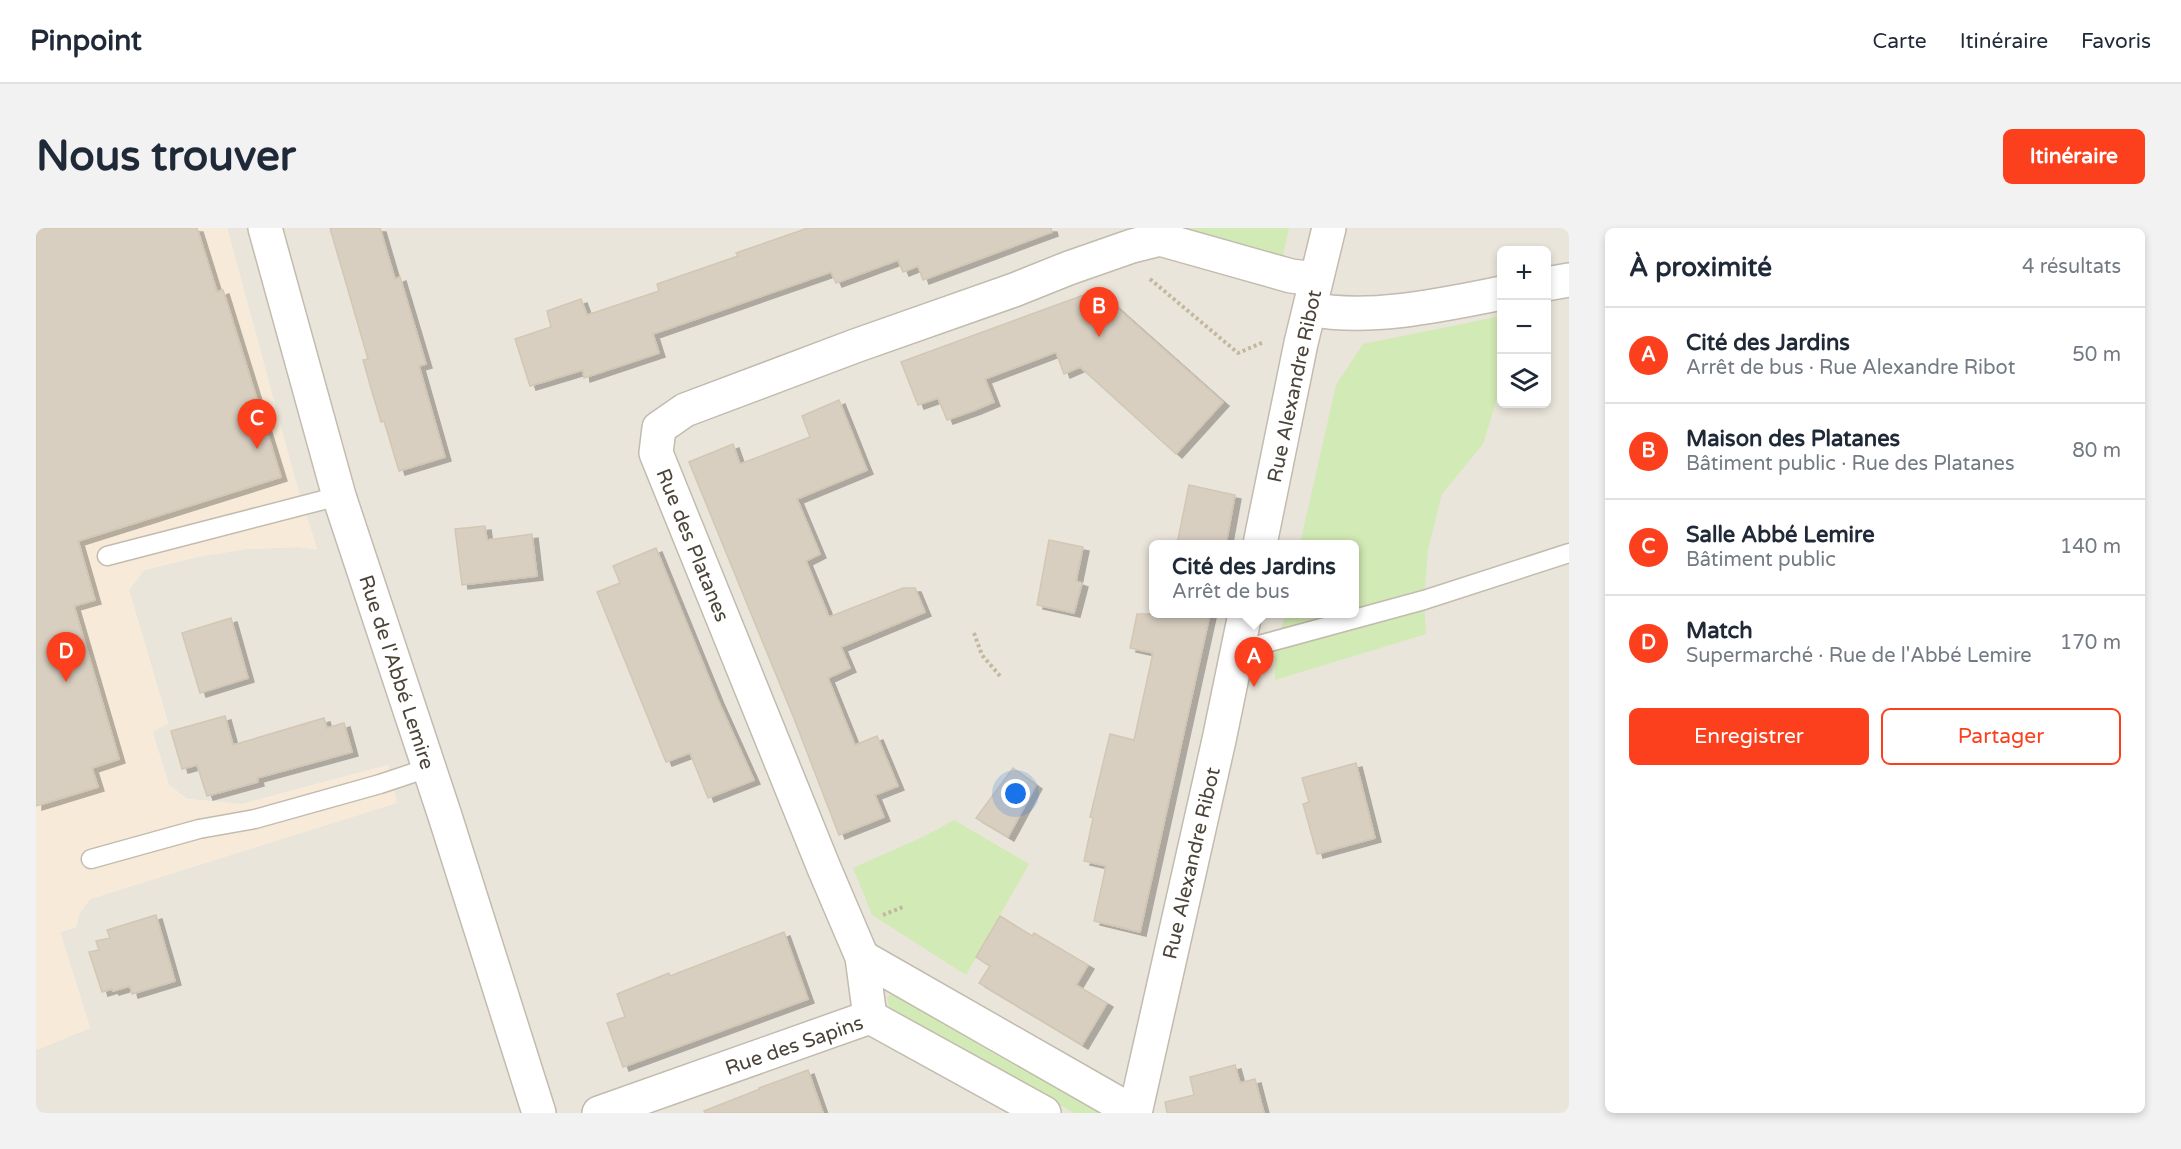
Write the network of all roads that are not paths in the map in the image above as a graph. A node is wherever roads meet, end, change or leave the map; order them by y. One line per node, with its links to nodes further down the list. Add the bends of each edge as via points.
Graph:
1 (265, 228): 8 (street, Rue de l'Abbé Lemire)
2 (1329, 228): 6 (street, Rue Alexandre Ribot)
3 (1163, 234): 6 (street, Rue des Platanes, via 1291,276); 18 (street, Rue des Platanes, via 685,410 659,428 656,453)
4 (1569, 280): 5 (street)
5 (1551, 283)
6 (1313, 294): 7 (street, Rue des Platanes, via 1329,313 1363,314); 9 (street, Rue Alexandre Ribot)
7 (1497, 294)
8 (339, 496): 11 (lane); 16 (street, Rue de l'Abbé Lemire)
9 (1261, 540)
10 (1569, 553): 14 (lane)
11 (107, 556)
12 (1244, 618): 15 (street, Rue Alexandre Ribot)
13 (1358, 618): 15 (lane)
14 (1359, 618)
15 (1237, 651): 23 (street, Rue Alexandre Ribot)
16 (428, 768): 17 (lane, via 255,819); 20 (street, Rue de l'Abbé Lemire)
17 (91, 859)
18 (862, 957): 19 (street, Rue des Platanes); 23 (street)
19 (870, 1017): 21 (street, Rue des Sapins); 22 (street, Rue des Sapins)
20 (538, 1113)
21 (599, 1113)
22 (1044, 1113)
23 (1134, 1113)

